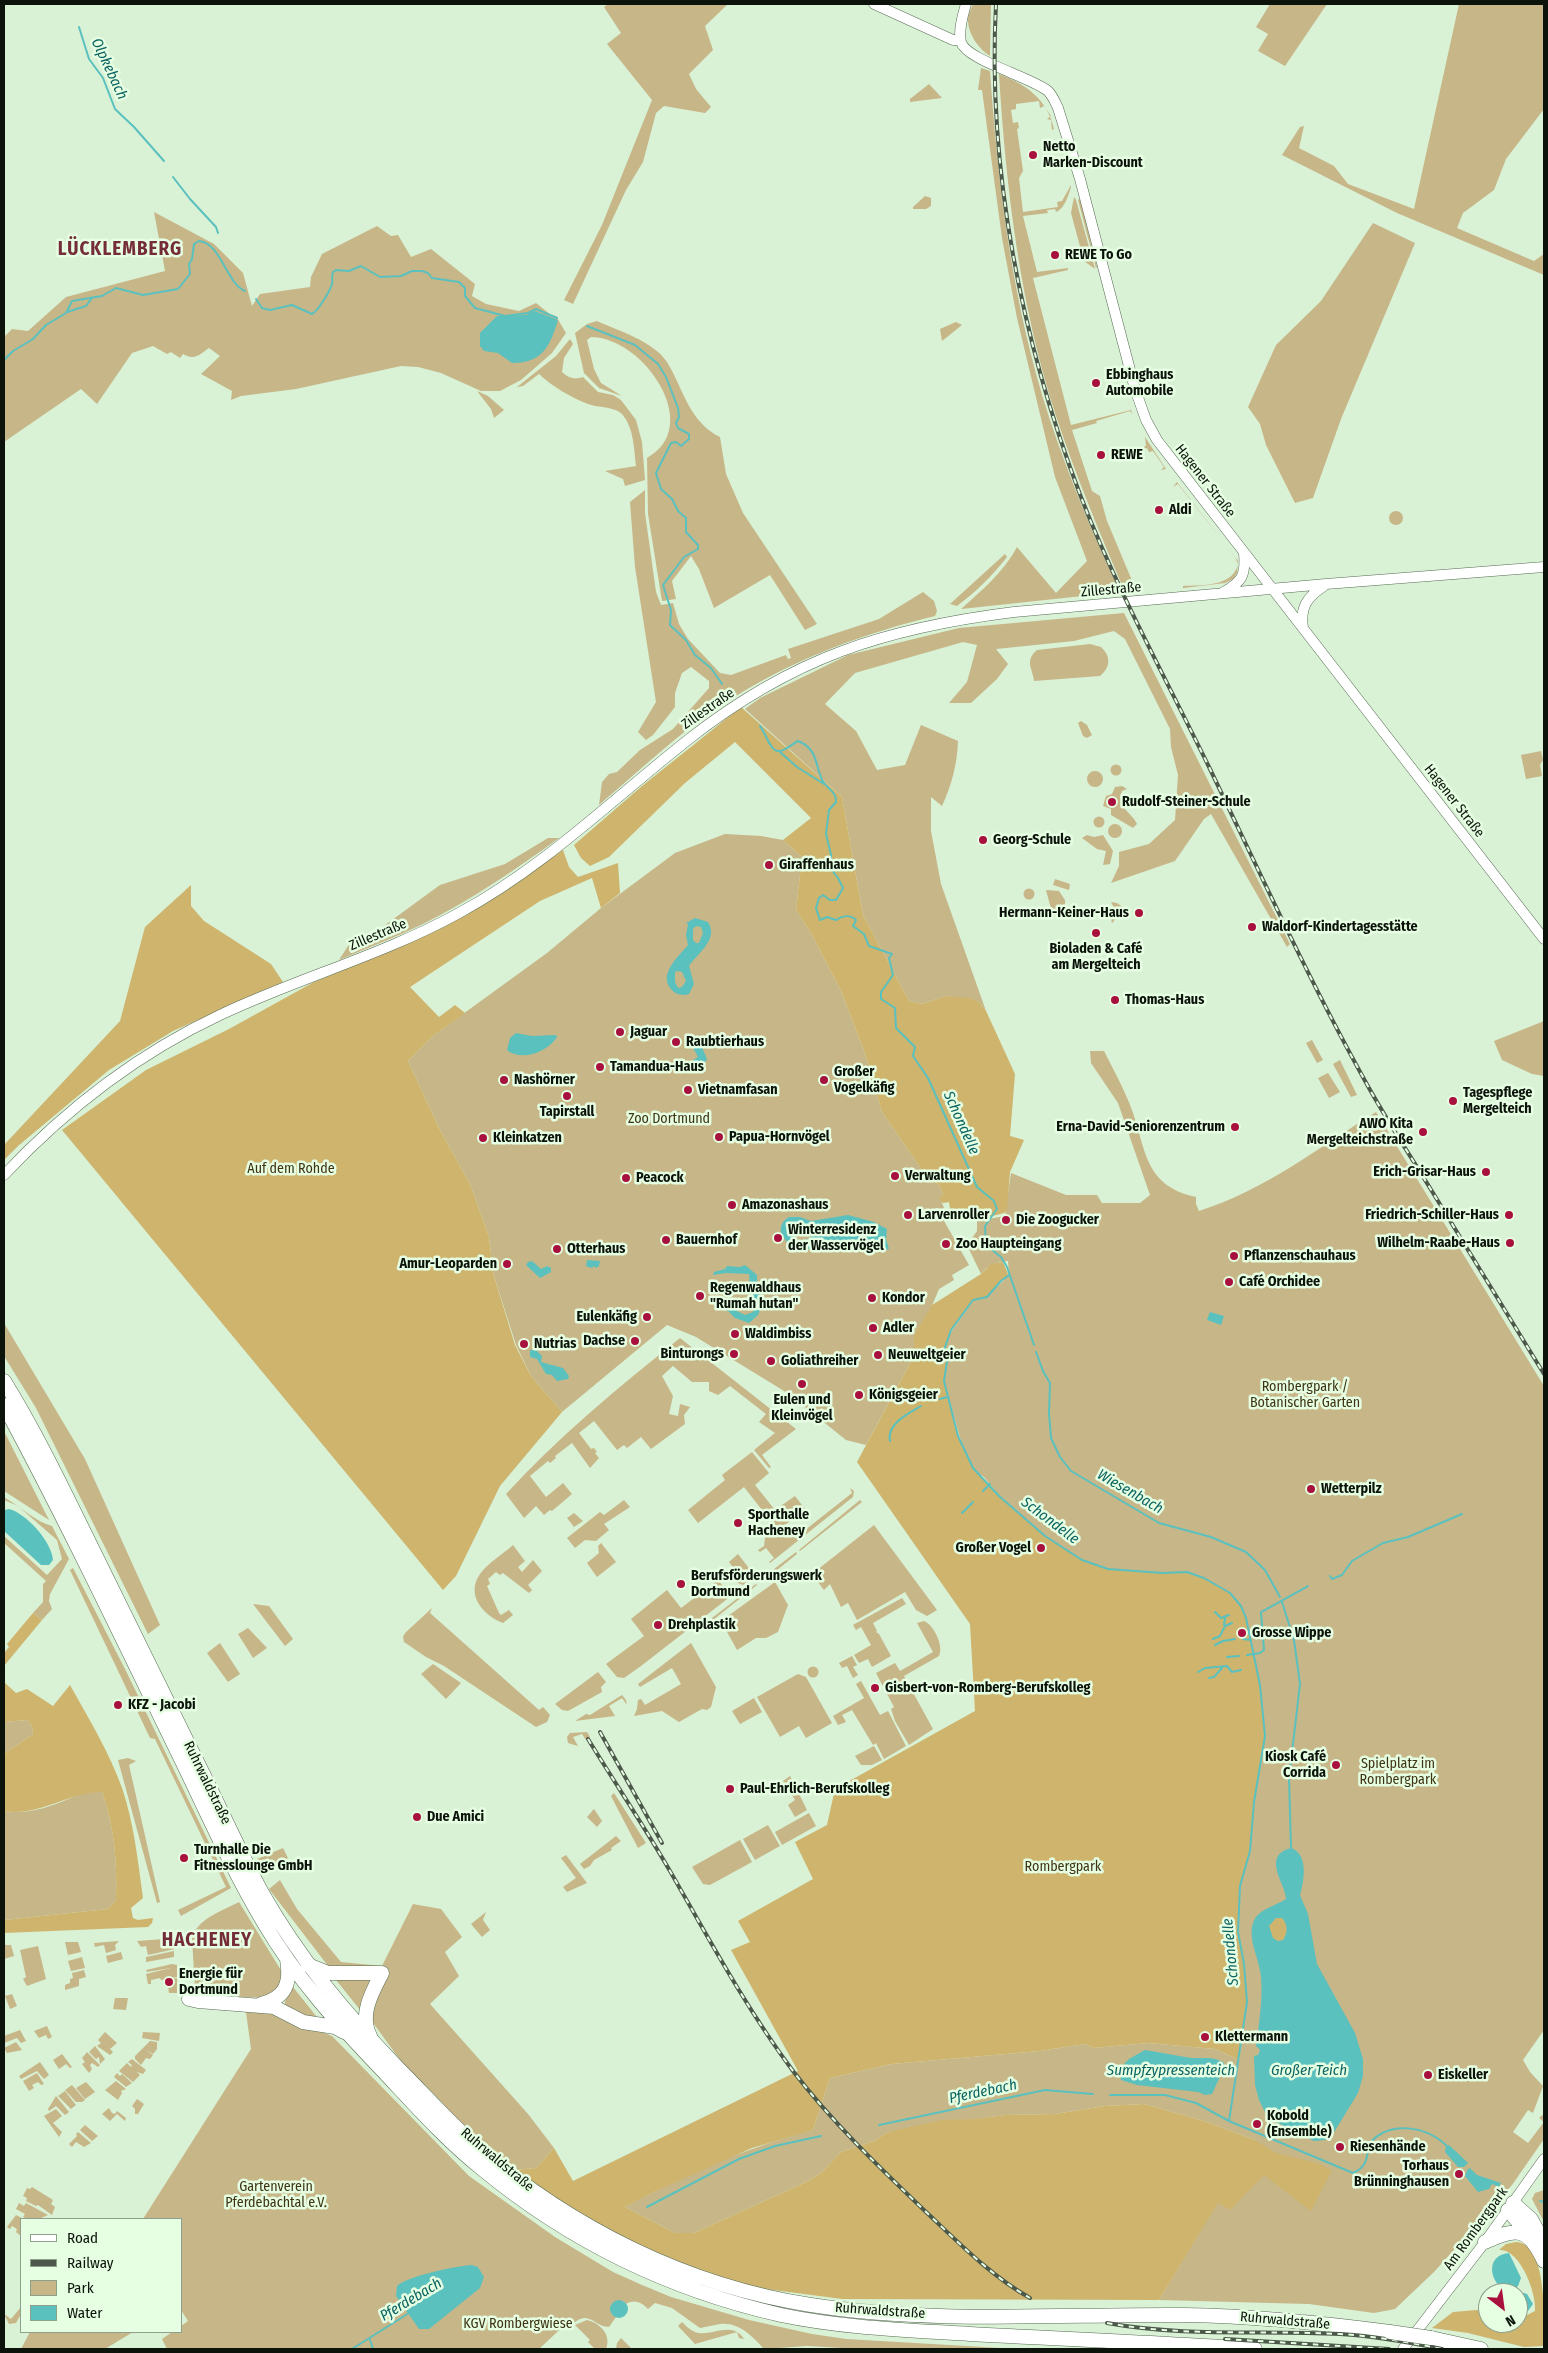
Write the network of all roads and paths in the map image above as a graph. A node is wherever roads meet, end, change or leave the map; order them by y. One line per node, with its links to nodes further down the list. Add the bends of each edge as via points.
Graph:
1 (874, 4): 3 (main road, via 953,40)
2 (966, 4): 3 (main road)
3 (960, 40): 4 (main road, Hagener Straße, via 963,47 973,54 1029,80 1053,97 1074,161 1126,360 1146,420 1162,449)
4 (1244, 553): 7 (main road, Hagener Straße); 8 (main road, via 1245,571 1240,580)
5 (1544, 567): 6 (main road, Zillestraße)
6 (1326, 584): 7 (main road, Zillestraße); 9 (main road, via 1306,600 1302,612)
7 (1272, 589): 8 (main road, Zillestraße); 9 (main road, Hagener Straße)
8 (1217, 595): 11 (main road, Zillestraße, via 1052,608 963,619 872,639 812,663 750,697 698,733 547,856 495,893 413,936 222,1014 137,1060 55,1123)
9 (1303, 628): 10 (main road, Hagener Straße)
10 (1544, 939)
11 (4, 1175)
12 (4, 1381): 15 (highway, Ruhrwaldstraße, via 41,1447 261,1891)
13 (4, 1405): 14 (highway, Ruhrwaldstraße, via 221,1842 262,1921)
14 (287, 1959): 17 (highway, via 289,1979 284,1993 277,1999); 18 (highway, Ruhrwaldstraße)
15 (308, 1965): 19 (highway, Ruhrwaldstraße); 19 (highway, via 328,1973 382,1973 366,2015)
16 (189, 1998): 17 (highway, via 198,2002)
17 (258, 2005): 18 (highway, via 280,2008 296,2019 335,2027)
18 (350, 2036): 22 (highway, Ruhrwaldstraße, via 460,2150 520,2199)
19 (372, 2042): 22 (highway, Ruhrwaldstraße, via 472,2143)
20 (1544, 2159): 21 (main road, Am Rombergpark)
21 (1511, 2206): 24 (main road, Am Rombergpark); 25 (highway)
22 (562, 2218): 23 (highway, Ruhrwaldstraße)
23 (576, 2227): 27 (highway, Ruhrwaldstraße, via 625,2261 689,2288 732,2303 812,2321); 30 (highway, Ruhrwaldstraße, bridge, via 674,2267 743,2290 814,2306 892,2314 1294,2320 1431,2338)
24 (1485, 2242): 25 (highway, via 1514,2232); 29 (main road, Am Rombergpark)
25 (1539, 2242): 26 (highway)
26 (1544, 2261)
27 (1169, 2347): 28 (highway, Ruhrwaldstraße)
28 (1244, 2349)
29 (1403, 2349)
30 (1481, 2349)

